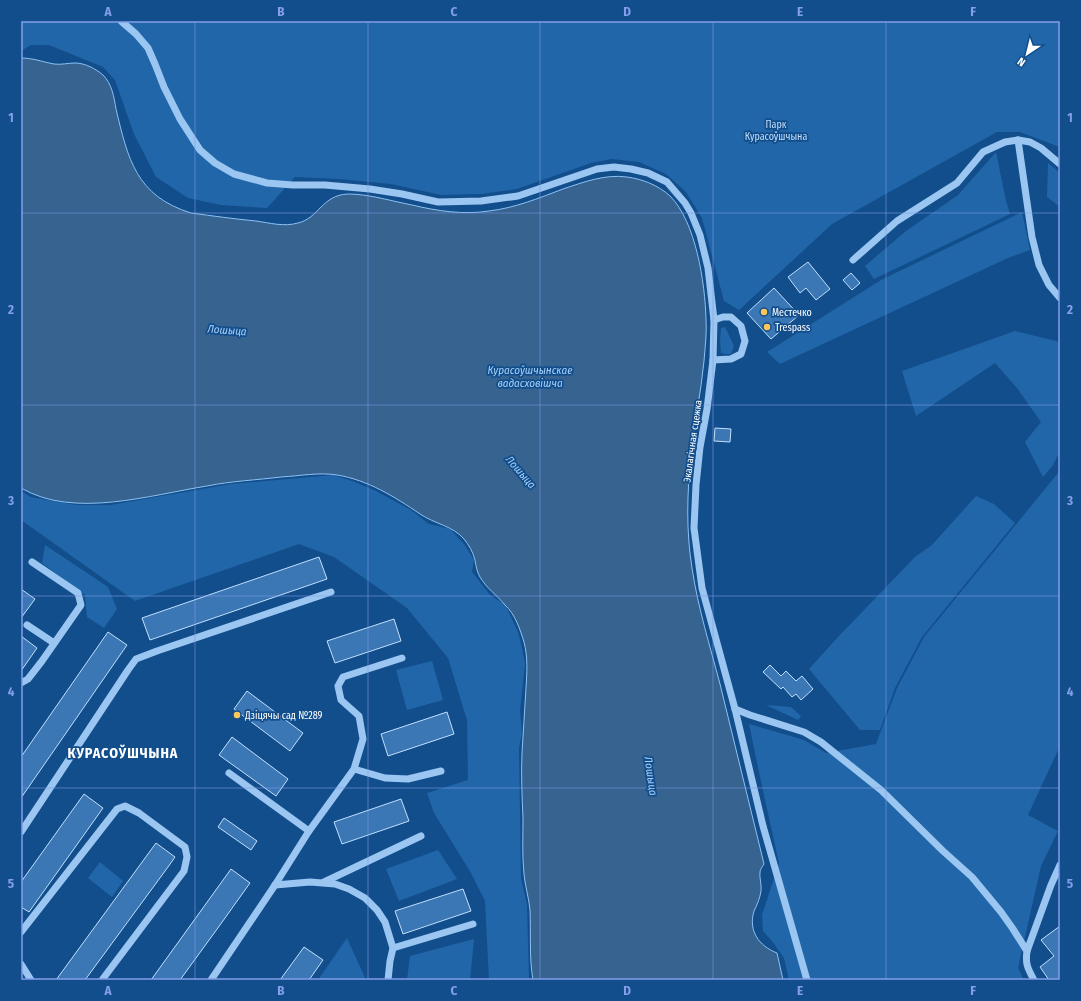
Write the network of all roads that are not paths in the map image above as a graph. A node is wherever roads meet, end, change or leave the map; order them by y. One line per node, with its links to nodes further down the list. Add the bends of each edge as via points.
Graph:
1 (121, 21): 6 (street, Экалагічная сцежка, via 148,48 180,119 200,150 234,174 250,179 274,184 370,189 438,202 481,201 518,196 597,169 614,167 648,173 667,182 685,203 700,235 708,268)
2 (1018, 140): 3 (street, via 1030,142 1041,148); 4 (street, via 1005,142 983,152 957,183 897,221); 5 (street, via 1032,237 1049,285)
3 (1060, 164)
4 (852, 260)
5 (1060, 298)
6 (714, 320): 7 (street, Экалагічная сцежка); 7 (street, via 724,316 731,317 741,326 745,342 741,354 731,359)
7 (713, 360): 14 (street, Экалагічная сцежка, via 700,447 694,528 702,588)
8 (32, 562): 11 (street, via 78,593 81,605)
9 (331, 592): 19 (street, via 136,659)
10 (27, 625): 11 (street)
11 (54, 643): 13 (street, via 28,679)
12 (402, 658): 15 (street, via 343,677 338,686 341,700 359,716 363,739)
13 (21, 683)
14 (734, 709): 27 (street, via 804,732 822,742 881,790 972,877 1001,912); 33 (street, Экалагічная сцежка, via 763,826)
15 (354, 770): 16 (street, via 385,778 408,779); 18 (street)
16 (441, 772)
17 (229, 773): 18 (street)
18 (309, 831): 23 (street)
19 (21, 832)
20 (422, 836): 22 (street)
21 (1060, 865): 27 (street)
22 (324, 883): 23 (street); 26 (street, via 349,888 365,898 385,922)
23 (275, 885): 31 (street)
24 (473, 924): 26 (street)
25 (21, 932): 30 (street, via 117,809 125,806 139,813 185,847 187,857 184,871)
26 (393, 948): 32 (street)
27 (1027, 951): 34 (street, via 1028,970)
28 (21, 964): 29 (street)
29 (31, 980)
30 (102, 980)
31 (211, 980)
32 (388, 980)
33 (807, 980)
34 (1034, 980)

